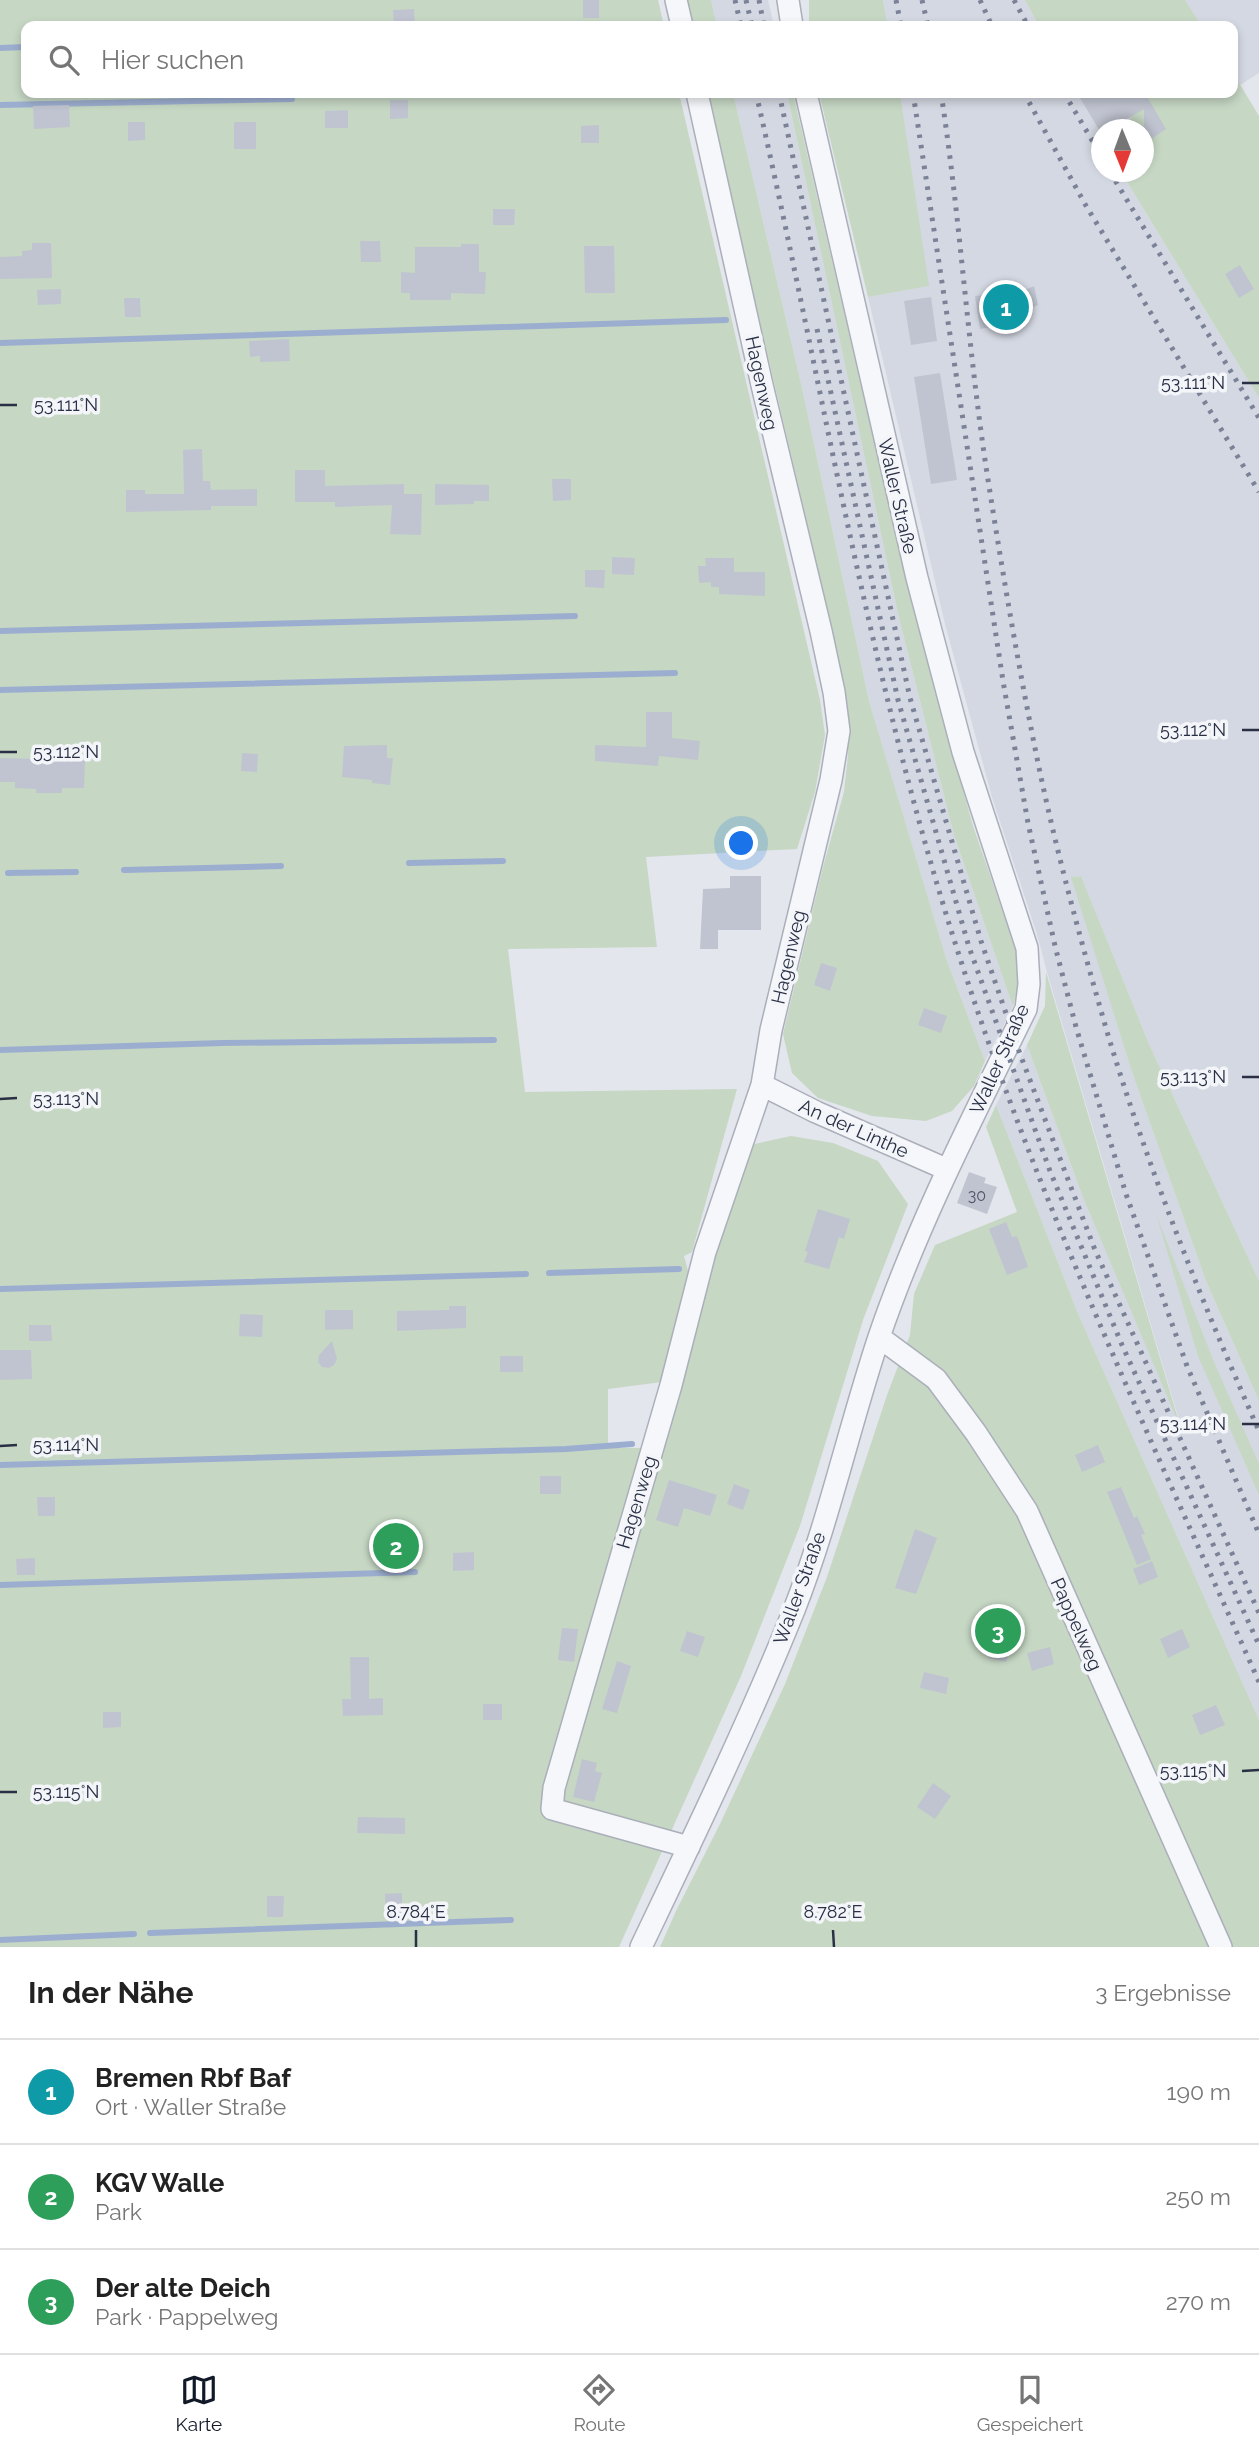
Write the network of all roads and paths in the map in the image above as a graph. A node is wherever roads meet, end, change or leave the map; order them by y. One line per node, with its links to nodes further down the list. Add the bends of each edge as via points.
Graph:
1 (676, 0): 3 (street)
2 (788, 0): 4 (street)
3 (681, 21)
4 (791, 21)
5 (698, 98): 7 (street, Hagenweg, via 821,631 839,731)
6 (807, 98): 8 (street, Waller Straße, via 917,578 963,752 1027,948 1026,1009)
7 (762, 1085): 8 (street, An der Linthe); 10 (street, Hagenweg, via 705,1252 557,1775 552,1810)
8 (946, 1169): 9 (street, Waller Straße)
9 (879, 1336): 10 (street, Waller Straße, via 794,1608); 12 (street, Pappelweg, via 936,1378 1027,1511)
10 (689, 1847): 11 (street, Waller Straße)
11 (641, 1947)
12 (1221, 1947)

